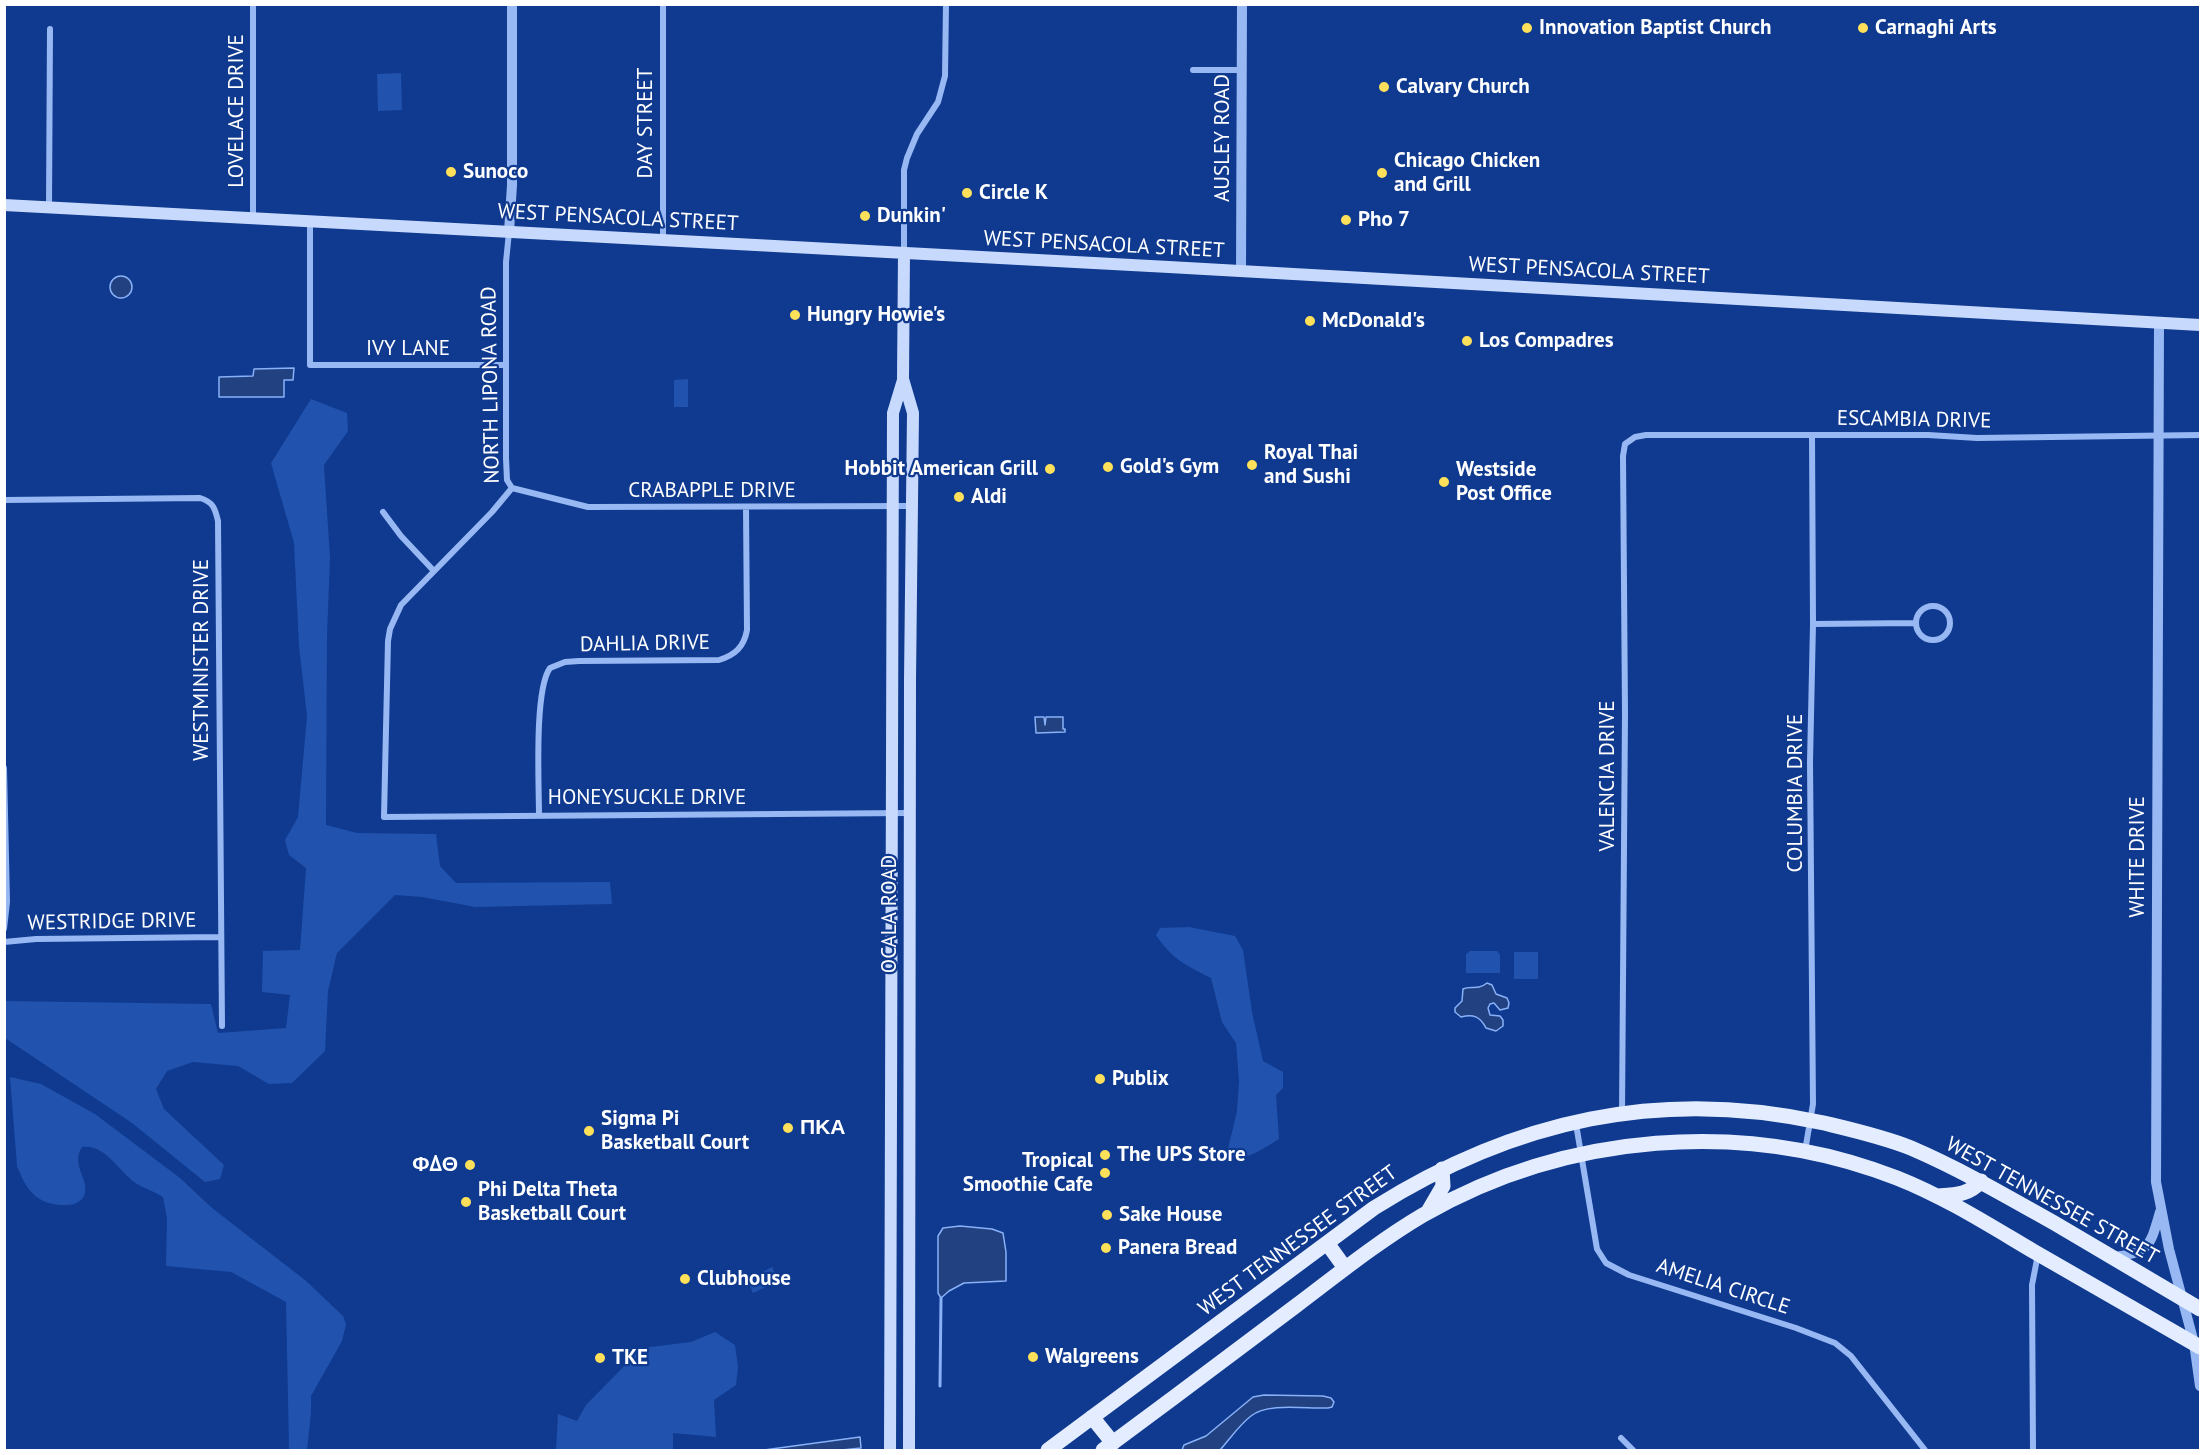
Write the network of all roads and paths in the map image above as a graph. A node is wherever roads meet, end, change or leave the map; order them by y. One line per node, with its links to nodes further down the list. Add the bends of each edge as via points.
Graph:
1 (253, 4): 11 (street, LOVELACE DRIVE)
2 (512, 4): 13 (street)
3 (663, 4): 14 (street, DAY STREET)
4 (946, 4): 15 (street, via 944,86 910,148 904,170)
5 (1242, 4): 8 (street, AUSLEY ROAD)
6 (50, 29): 10 (street)
7 (1193, 70): 8 (street)
8 (1242, 70): 16 (street, AUSLEY ROAD)
9 (4, 205): 10 (main road, WEST PENSACOLA STREET)
10 (49, 207): 11 (main road, WEST PENSACOLA STREET)
11 (253, 218): 12 (main road, WEST PENSACOLA STREET)
12 (310, 220): 13 (main road, WEST PENSACOLA STREET); 19 (street, IVY LANE, via 310,365)
13 (509, 232): 14 (main road, WEST PENSACOLA STREET); 19 (street, NORTH LIPONA ROAD)
14 (663, 241): 15 (main road, WEST PENSACOLA STREET)
15 (904, 253): 16 (main road, WEST PENSACOLA STREET); 20 (main road, OCALA ROAD)
16 (1241, 272): 17 (main road, WEST PENSACOLA STREET)
17 (2158, 323): 18 (main road, WEST PENSACOLA STREET); 23 (street, WHITE DRIVE)
18 (2200, 326)
19 (506, 365): 25 (street, NORTH LIPONA ROAD, via 507,480)
20 (903, 379): 27 (main road, OCALA ROAD, via 893,413); 28 (main road, OCALA ROAD, via 913,412)
21 (1812, 435): 23 (street, ESCAMBIA DRIVE); 24 (street, ESCAMBIA DRIVE, via 1646,435); 33 (street, COLUMBIA DRIVE)
22 (2200, 435): 23 (street, ESCAMBIA DRIVE)
23 (2159, 436): 51 (street, WHITE DRIVE, via 2156,1143)
24 (1629, 440): 43 (street, VALENCIA DRIVE, via 1623,456)
25 (512, 488): 29 (street, CRABAPPLE DRIVE, via 588,507); 31 (street, NORTH LIPONA ROAD)
26 (4, 500): 40 (street, WESTMINISTER DRIVE, via 200,498 212,504 218,521)
27 (894, 506): 28 (street, CRABAPPLE DRIVE); 29 (street, CRABAPPLE DRIVE); 35 (main road, OCALA ROAD)
28 (914, 506): 36 (main road, OCALA ROAD)
29 (746, 507): 37 (street, DAHLIA DRIVE, via 747,630 738,650 719,660 579,661 550,668 540,706)
30 (383, 512): 31 (street)
31 (433, 570): 38 (street, NORTH LIPONA ROAD, via 401,605 390,629)
32 (1916, 623): 32 (street, via 1920,633 1933,639 1943,636 1950,622 1946,612 1930,606 1920,612); 33 (street)
33 (1813, 624): 44 (street, COLUMBIA DRIVE)
34 (4, 768): 39 (street)
35 (891, 813): 36 (street, HONEYSUCKLE DRIVE); 37 (street, HONEYSUCKLE DRIVE); 62 (main road, OCALA ROAD)
36 (910, 813): 63 (main road, OCALA ROAD)
37 (539, 816): 38 (street, HONEYSUCKLE DRIVE)
38 (384, 817)
39 (4, 929)
40 (220, 937): 41 (street, WESTRIDGE DRIVE); 42 (street, WESTMINISTER DRIVE)
41 (4, 942)
42 (222, 1026)
43 (1622, 1113): 44 (main road, WEST TENNESSEE STREET, via 1711,1108 1770,1112); 45 (main road, WEST TENNESSEE STREET)
44 (1810, 1120): 46 (street, COLUMBIA DRIVE); 49 (main road, WEST TENNESSEE STREET, via 1909,1147)
45 (1576, 1122): 47 (street, AMELIA CIRCLE); 48 (main road, WEST TENNESSEE STREET, via 1507,1141)
46 (1805, 1151): 47 (main road, via 1745,1142 1694,1140); 50 (main road, via 1896,1177)
47 (1582, 1154): 52 (main road, via 1524,1170); 70 (street, AMELIA CIRCLE, via 1593,1229 1606,1263 1629,1275 1835,1343 1851,1356)
48 (1442, 1170): 52 (main road, via 1443,1186); 53 (main road, WEST TENNESSEE STREET, via 1411,1184)
49 (1981, 1181): 50 (main road, via 1964,1193); 55 (main road, WEST TENNESSEE STREET)
50 (1938, 1196): 54 (main road)
51 (2161, 1209): 55 (street, via 2153,1236 2143,1250); 57 (street, WHITE DRIVE)
52 (1427, 1213): 56 (main road)
53 (1327, 1243): 56 (main road); 61 (main road, WEST TENNESSEE STREET)
54 (2038, 1253): 59 (main road); 71 (street, via 2032,1285)
55 (2112, 1257): 57 (main road, WEST TENNESSEE STREET)
56 (1345, 1268): 65 (main road)
57 (2183, 1299): 58 (main road, WEST TENNESSEE STREET); 59 (street, WHITE DRIVE)
58 (2200, 1309)
59 (2197, 1345): 60 (street, WHITE DRIVE)
60 (2200, 1386)
61 (1092, 1417): 65 (main road); 68 (main road, WEST TENNESSEE STREET)
62 (890, 1421): 63 (street); 66 (main road, OCALA ROAD)
63 (909, 1424): 67 (main road, OCALA ROAD)
64 (1621, 1438): 69 (street)
65 (1108, 1447)
66 (890, 1450)
67 (909, 1450)
68 (1048, 1450)
69 (1633, 1450)
70 (1925, 1450)
71 (2033, 1450)

